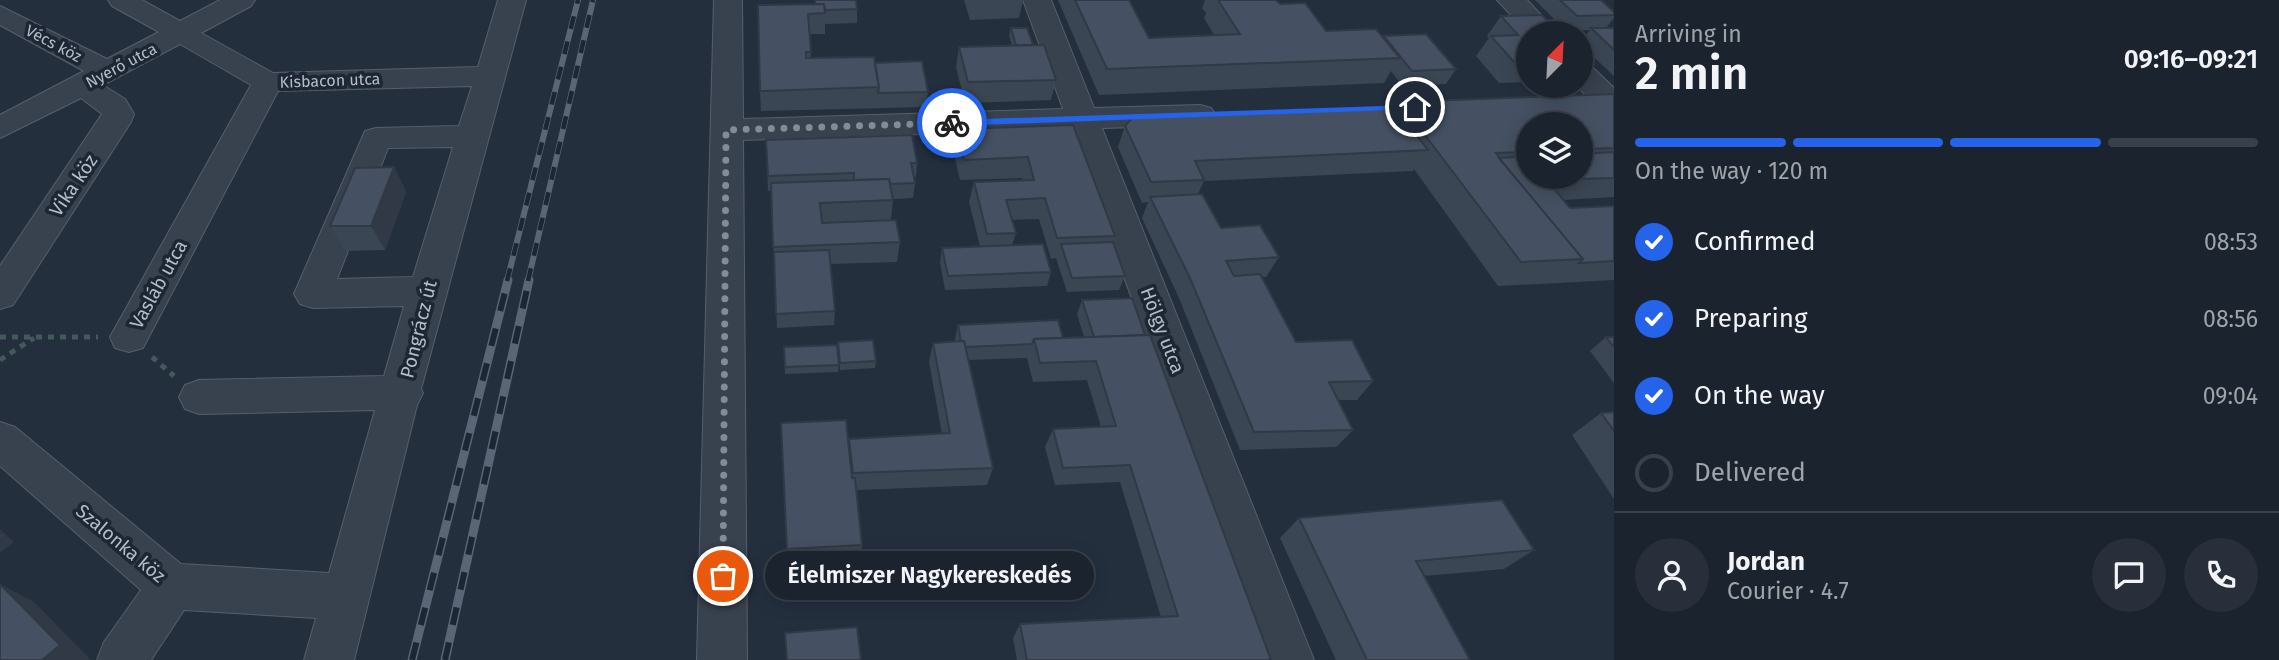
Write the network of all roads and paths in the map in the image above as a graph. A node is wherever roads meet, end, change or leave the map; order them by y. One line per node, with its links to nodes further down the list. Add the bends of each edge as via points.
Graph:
1 (7, 0): 8 (street)
2 (122, 0): 11 (street, Kisbacon utca)
3 (241, 0): 11 (street, Nyerő utca)
4 (512, 0): 12 (street, Pongrácz út)
5 (728, 0): 21 (street)
6 (1037, 0): 20 (street, Hölgy utca)
7 (1511, 0): 10 (street)
8 (0, 3)
9 (0, 14): 13 (street, Vécs köz)
10 (1532, 21)
11 (182, 33): 13 (street, Nyerő utca); 14 (street, Kisbacon utca)
12 (490, 76): 14 (street, Kisbacon utca); 22 (street, Pongrácz út)
13 (95, 79): 19 (street, Nyerő utca); 24 (street, Vika köz, via 118,114 115,122)
14 (268, 82): 27 (street, Vasláb utca)
15 (1593, 84): 17 (street)
16 (1567, 102): 17 (street)
17 (1612, 102)
18 (1235, 114): 20 (street)
19 (6, 118)
20 (1082, 119): 21 (street); 37 (street, Hölgy utca)
21 (726, 130): 36 (street)
22 (473, 136): 23 (street, Pongrácz út); 23 (street, via 376,138 313,294)
23 (427, 291): 29 (street, Pongrácz út)
24 (0, 295)
25 (0, 337): 26 (path)
26 (34, 337): 27 (path); 28 (path)
27 (129, 337): 30 (path, Vasláb utca)
28 (0, 360)
29 (402, 393): 30 (street); 33 (street, Pongrácz út)
30 (199, 397)
31 (0, 440): 32 (street, Szalonka köz)
32 (172, 586): 33 (street, Szalonka köz); 34 (street)
33 (347, 597): 35 (street, Pongrácz út)
34 (122, 660)
35 (329, 660)
36 (722, 660)
37 (1289, 660)

